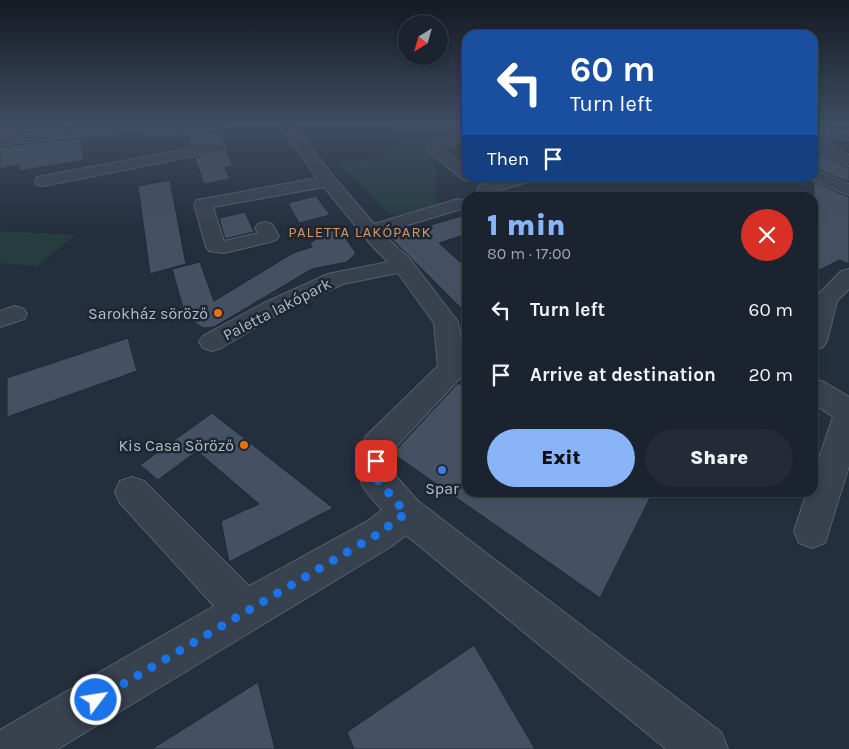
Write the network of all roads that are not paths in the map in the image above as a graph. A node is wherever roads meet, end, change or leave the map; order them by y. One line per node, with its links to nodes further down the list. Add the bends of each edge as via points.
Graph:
1 (91, 160): 8 (street)
2 (138, 160): 5 (street)
3 (313, 160): 9 (street)
4 (447, 160): 6 (street)
5 (175, 172)
6 (462, 172)
7 (818, 176): 12 (street)
8 (43, 181)
9 (328, 181): 16 (street, via 203,204 216,246 264,238 269,236); 17 (street)
10 (476, 182): 13 (street)
11 (514, 182): 14 (street)
12 (849, 190)
13 (492, 192)
14 (495, 192)
15 (458, 204): 17 (street)
16 (265, 228)
17 (370, 231): 18 (street)
18 (403, 265): 21 (street, Paletta lakópark, via 336,279 272,308); 22 (street, via 446,322)
19 (849, 276): 20 (street, via 826,299)
20 (818, 327)
21 (212, 342)
22 (460, 374): 26 (street, via 377,445 375,477)
23 (818, 393): 24 (street)
24 (849, 413): 27 (street)
25 (132, 492): 28 (street)
26 (406, 513): 28 (street, via 378,534); 30 (street)
27 (812, 531)
28 (246, 611): 29 (street)
29 (14, 749)
30 (704, 749)

